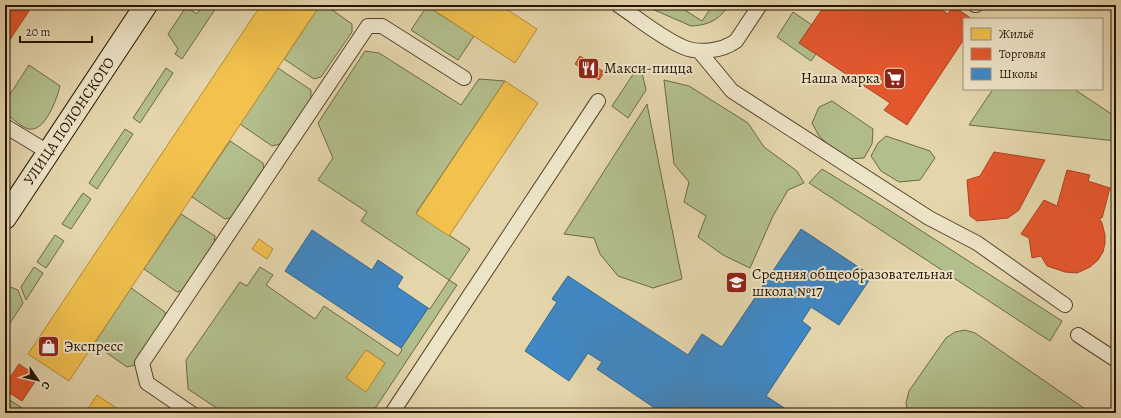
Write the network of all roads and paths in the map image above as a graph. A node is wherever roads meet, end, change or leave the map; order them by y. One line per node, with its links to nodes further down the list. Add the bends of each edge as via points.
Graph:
1 (146, 5): 8 (main road, УЛИЦА ПОЛОНСКОГО)
2 (618, 5): 4 (lane, via 684,48)
3 (760, 5): 4 (lane, via 730,46 716,50)
4 (699, 50): 10 (lane, via 732,91 929,218 977,243)
5 (464, 78): 13 (lane, via 382,26 368,26 142,363 147,383)
6 (598, 101): 14 (lane)
7 (5, 126): 8 (lane)
8 (48, 152): 9 (main road, УЛИЦА ПОЛОНСКОГО)
9 (5, 218)
10 (1065, 305)
11 (1078, 335): 12 (lane)
12 (1116, 360)
13 (191, 413)
14 (392, 413)

